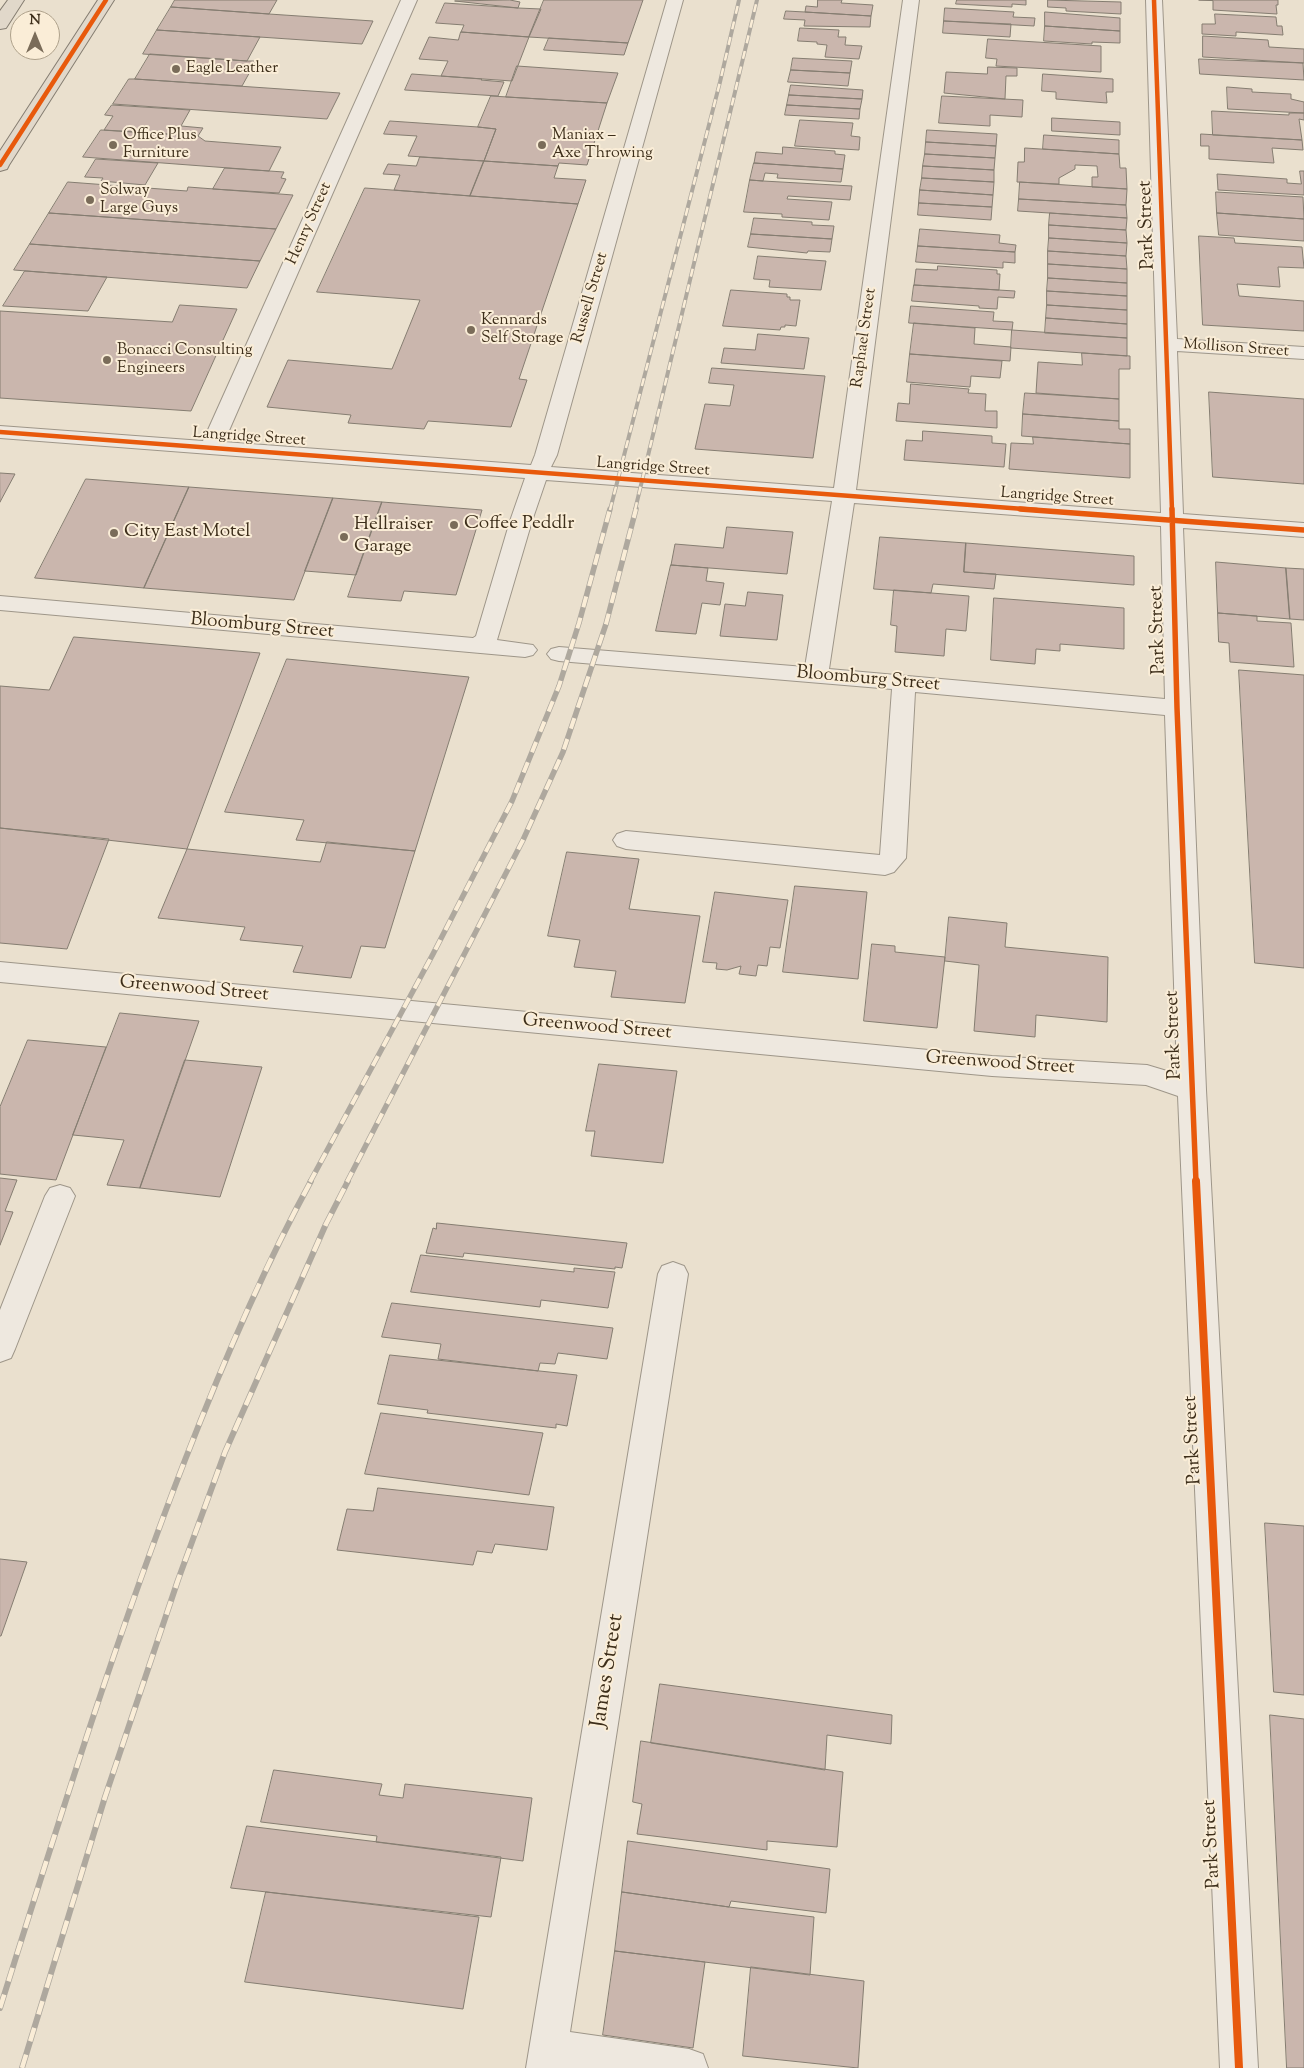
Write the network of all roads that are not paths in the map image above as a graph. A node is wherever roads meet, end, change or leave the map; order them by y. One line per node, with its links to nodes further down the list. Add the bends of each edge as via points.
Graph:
1 (16, 0): 7 (highway)
2 (106, 0): 8 (highway)
3 (409, 0): 12 (street, Henry Street)
4 (675, 0): 13 (street, Russell Street, via 546,455)
5 (911, 0): 14 (street, Raphael Street)
6 (1154, 0): 9 (street, Park Street)
7 (0, 24)
8 (0, 165)
9 (1167, 344): 10 (street, Mollison Street); 15 (street, Park Street)
10 (1304, 353)
11 (0, 432): 12 (street, Langridge Street)
12 (210, 448): 13 (street, Langridge Street)
13 (537, 474): 14 (street, Langridge Street); 18 (street, Russell Street, via 488,636)
14 (844, 496): 15 (street, Langridge Street); 21 (street, Raphael Street)
15 (1171, 520): 16 (street, Langridge Street); 23 (street, Park Street)
16 (1304, 530)
17 (0, 603): 18 (street, Bloomburg Street)
18 (477, 646): 19 (street, Bloomburg Street)
19 (525, 650)
20 (559, 654): 21 (street, Bloomburg Street)
21 (816, 674): 22 (street, Bloomburg Street)
22 (904, 683): 23 (street, Bloomburg Street); 24 (street, via 893,858 885,866)
23 (1177, 708): 26 (street, Park Street)
24 (626, 840)
25 (0, 972): 26 (street, Greenwood Street, via 982,1065 1130,1073 1147,1075)
26 (1192, 1090): 32 (street, Park Street)
27 (60, 1196): 29 (street)
28 (673, 1274): 30 (street, James Street)
29 (0, 1350)
30 (547, 2058): 31 (street)
31 (689, 2068)
32 (1238, 2068)

